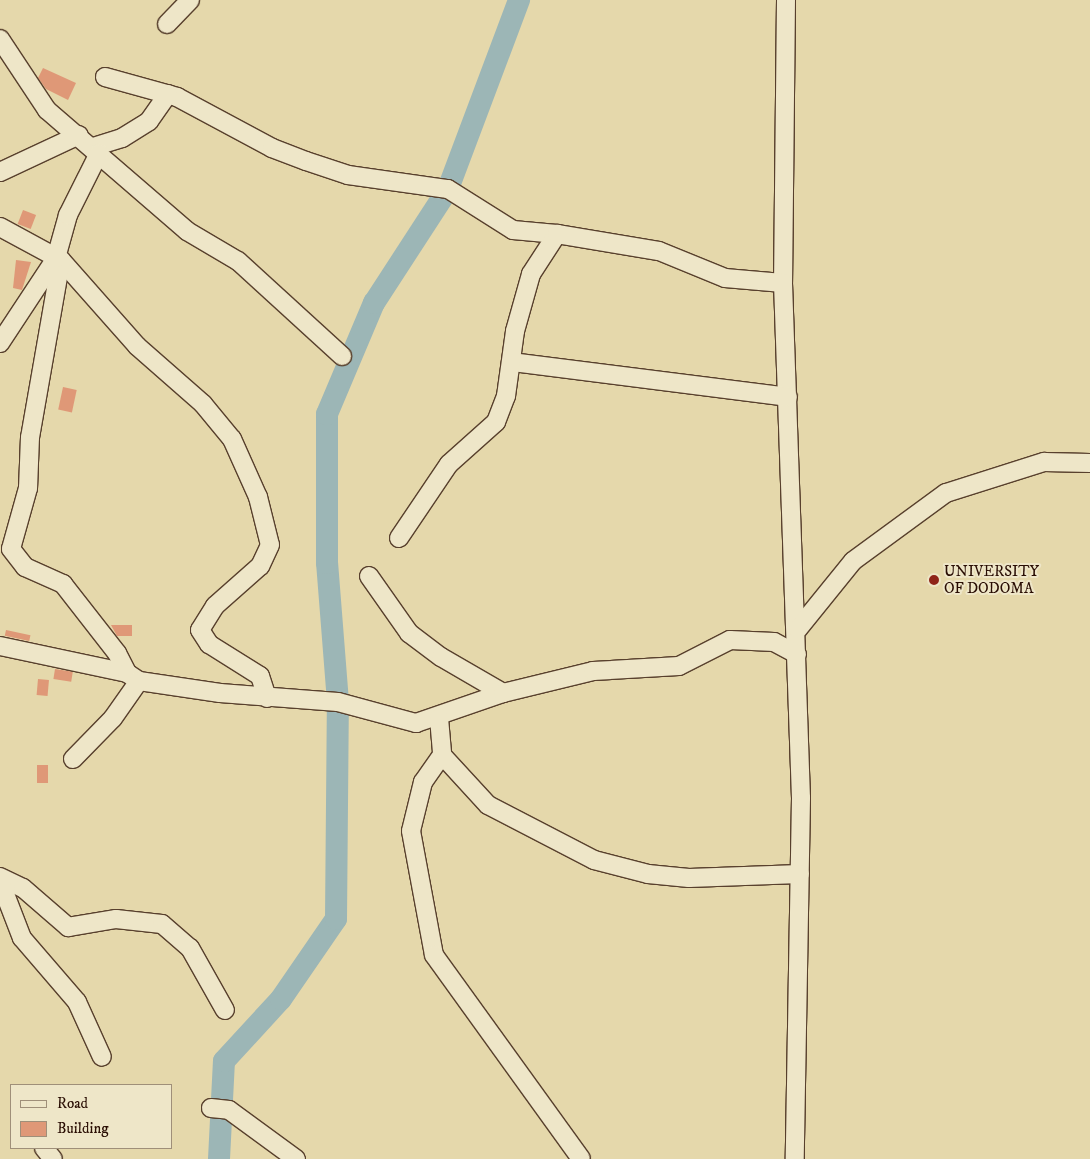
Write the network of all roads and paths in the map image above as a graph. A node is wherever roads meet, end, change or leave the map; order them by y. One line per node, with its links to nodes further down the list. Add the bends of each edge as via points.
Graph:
1 (190, 0): 3 (street)
2 (786, 0): 13 (street)
3 (167, 24)
4 (0, 39): 7 (street, via 33,92)
5 (105, 77): 6 (street)
6 (168, 94): 8 (street, via 149,120); 11 (street, via 306,162 348,175 448,189 512,230)
7 (79, 135): 8 (street); 9 (street)
8 (96, 150): 12 (street, via 68,215); 15 (street, via 187,231 238,261)
9 (0, 172)
10 (0, 227): 12 (street)
11 (557, 234): 13 (street, via 659,251 726,278); 16 (street, via 531,274 514,331)
12 (58, 259): 14 (street); 20 (street, via 30,437 28,488); 27 (street, via 137,346 203,404 232,439 258,497 270,545 260,566 215,606 200,630 209,644 260,676)
13 (783, 283): 17 (street)
14 (0, 343)
15 (342, 356)
16 (512, 362): 17 (street); 19 (street, via 496,422 449,464)
17 (788, 397): 22 (street)
18 (1090, 463): 22 (street, via 1044,462 946,493 853,561)
19 (399, 538)
20 (5, 546): 25 (street, via 25,566 63,584)
21 (369, 576): 26 (street, via 409,633 441,657)
22 (798, 629): 24 (street)
23 (0, 646): 25 (street)
24 (797, 654): 26 (street, via 774,642 730,640 679,666 612,668); 31 (street)
25 (133, 677): 27 (street); 30 (street, via 113,718)
26 (503, 693): 28 (street)
27 (267, 698): 28 (street, via 338,702 416,723)
28 (439, 718): 29 (street)
29 (442, 756): 31 (street, via 488,805 594,860 648,874 689,878); 39 (street, via 424,782 411,832 434,955)
30 (74, 759)
31 (800, 874): 40 (street)
32 (0, 879): 33 (street, via 23,888 68,926 116,919 162,924 190,948); 34 (street, via 22,938 77,1002)
33 (225, 1010)
34 (102, 1057)
35 (218, 1108): 38 (street)
36 (45, 1149): 37 (street)
37 (53, 1159)
38 (296, 1159)
39 (581, 1159)
40 (795, 1159)

